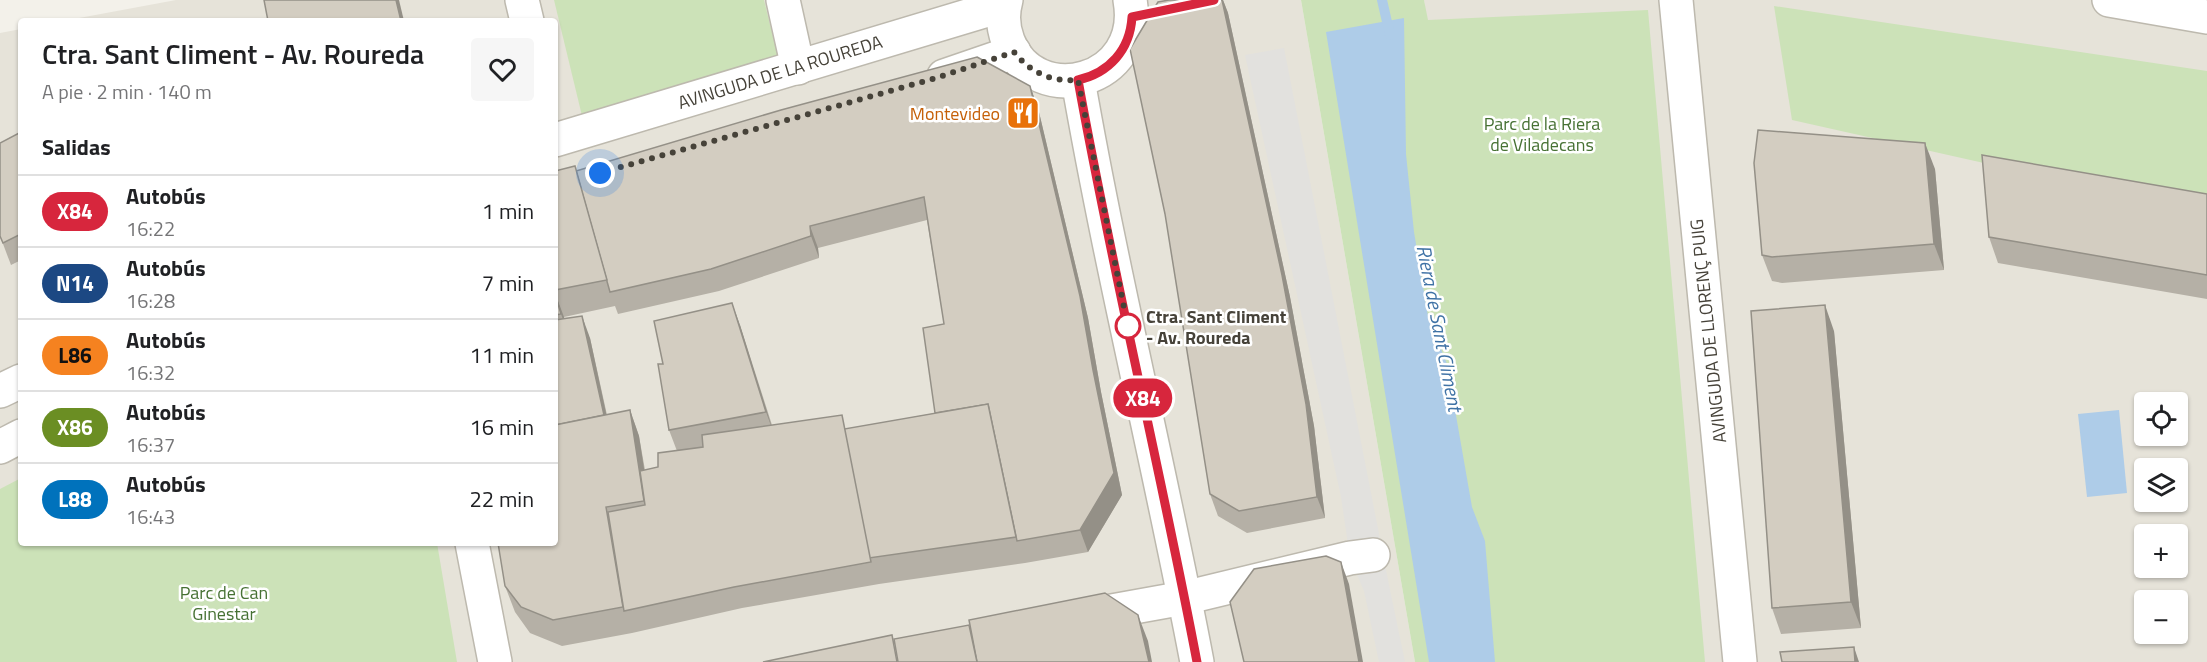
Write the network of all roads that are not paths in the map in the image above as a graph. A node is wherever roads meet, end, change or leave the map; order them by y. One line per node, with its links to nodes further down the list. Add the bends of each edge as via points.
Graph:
1 (522, 0): 8 (street)
2 (783, 0): 10 (street)
3 (1676, 0): 24 (street, AVINGUDA DE LLORENÇ PUIG)
4 (2109, 0): 7 (street)
5 (1005, 2): 9 (street, via 1004,26); 10 (street, AVINGUDA DE LA ROUREDA)
6 (1139, 10): 11 (street, via 1116,59 1095,75)
7 (2207, 17)
8 (526, 18)
9 (1014, 52): 11 (street, via 1026,66 1042,75); 12 (street)
10 (798, 68): 13 (street, AVINGUDA DE LA ROUREDA)
11 (1078, 80): 20 (street)
12 (913, 85)
13 (558, 139)
14 (18, 382): 15 (street)
15 (0, 391)
16 (18, 438): 17 (street)
17 (0, 447)
18 (473, 546): 22 (street)
19 (1373, 555): 20 (street)
20 (1184, 598): 21 (street); 23 (street)
21 (1055, 621)
22 (495, 662)
23 (1197, 662)
24 (1740, 662)

